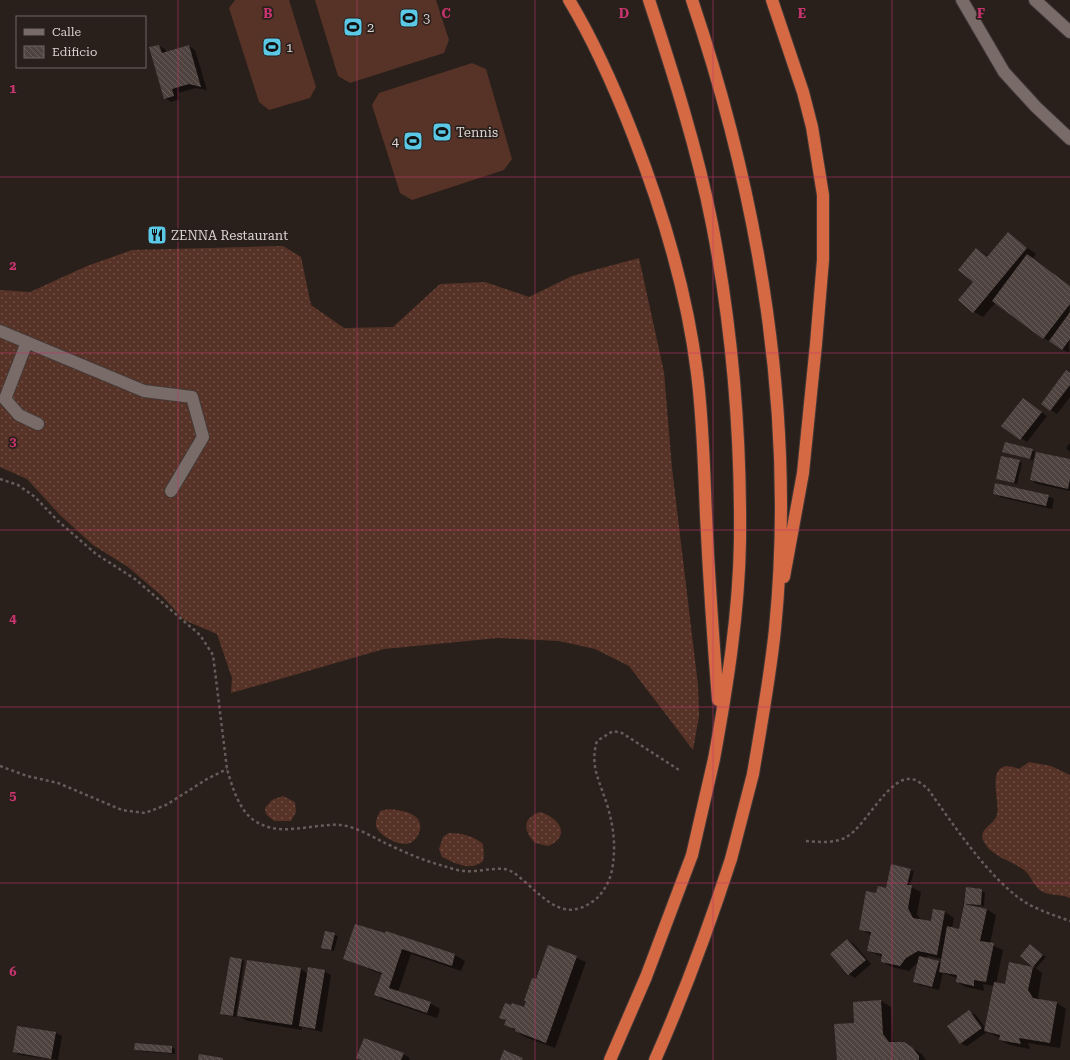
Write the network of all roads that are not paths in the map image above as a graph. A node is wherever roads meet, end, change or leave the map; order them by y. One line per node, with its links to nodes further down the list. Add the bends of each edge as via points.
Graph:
1 (569, 0): 14 (highway, via 614,87 644,164 668,232 687,311 697,373 703,443 711,618)
2 (649, 0): 14 (highway, via 690,134 712,225 735,392 740,541)
3 (692, 0): 13 (highway, via 735,144 750,209 769,328 780,467 780,539)
4 (772, 0): 13 (highway, via 801,85 812,127 823,195 820,300 803,473)
5 (962, 0): 8 (street, via 1004,72)
6 (1035, 0): 7 (street)
7 (1070, 32)
8 (1070, 139)
9 (0, 331): 10 (street)
10 (27, 342): 11 (street, via 5,399 19,415); 12 (street, via 144,391 192,397 203,437)
11 (38, 424)
12 (171, 491)
13 (775, 629): 16 (highway, bridge, via 753,774 731,859 711,920)
14 (720, 723): 15 (highway, bridge, via 692,855 646,977)
15 (610, 1060)
16 (655, 1060)

